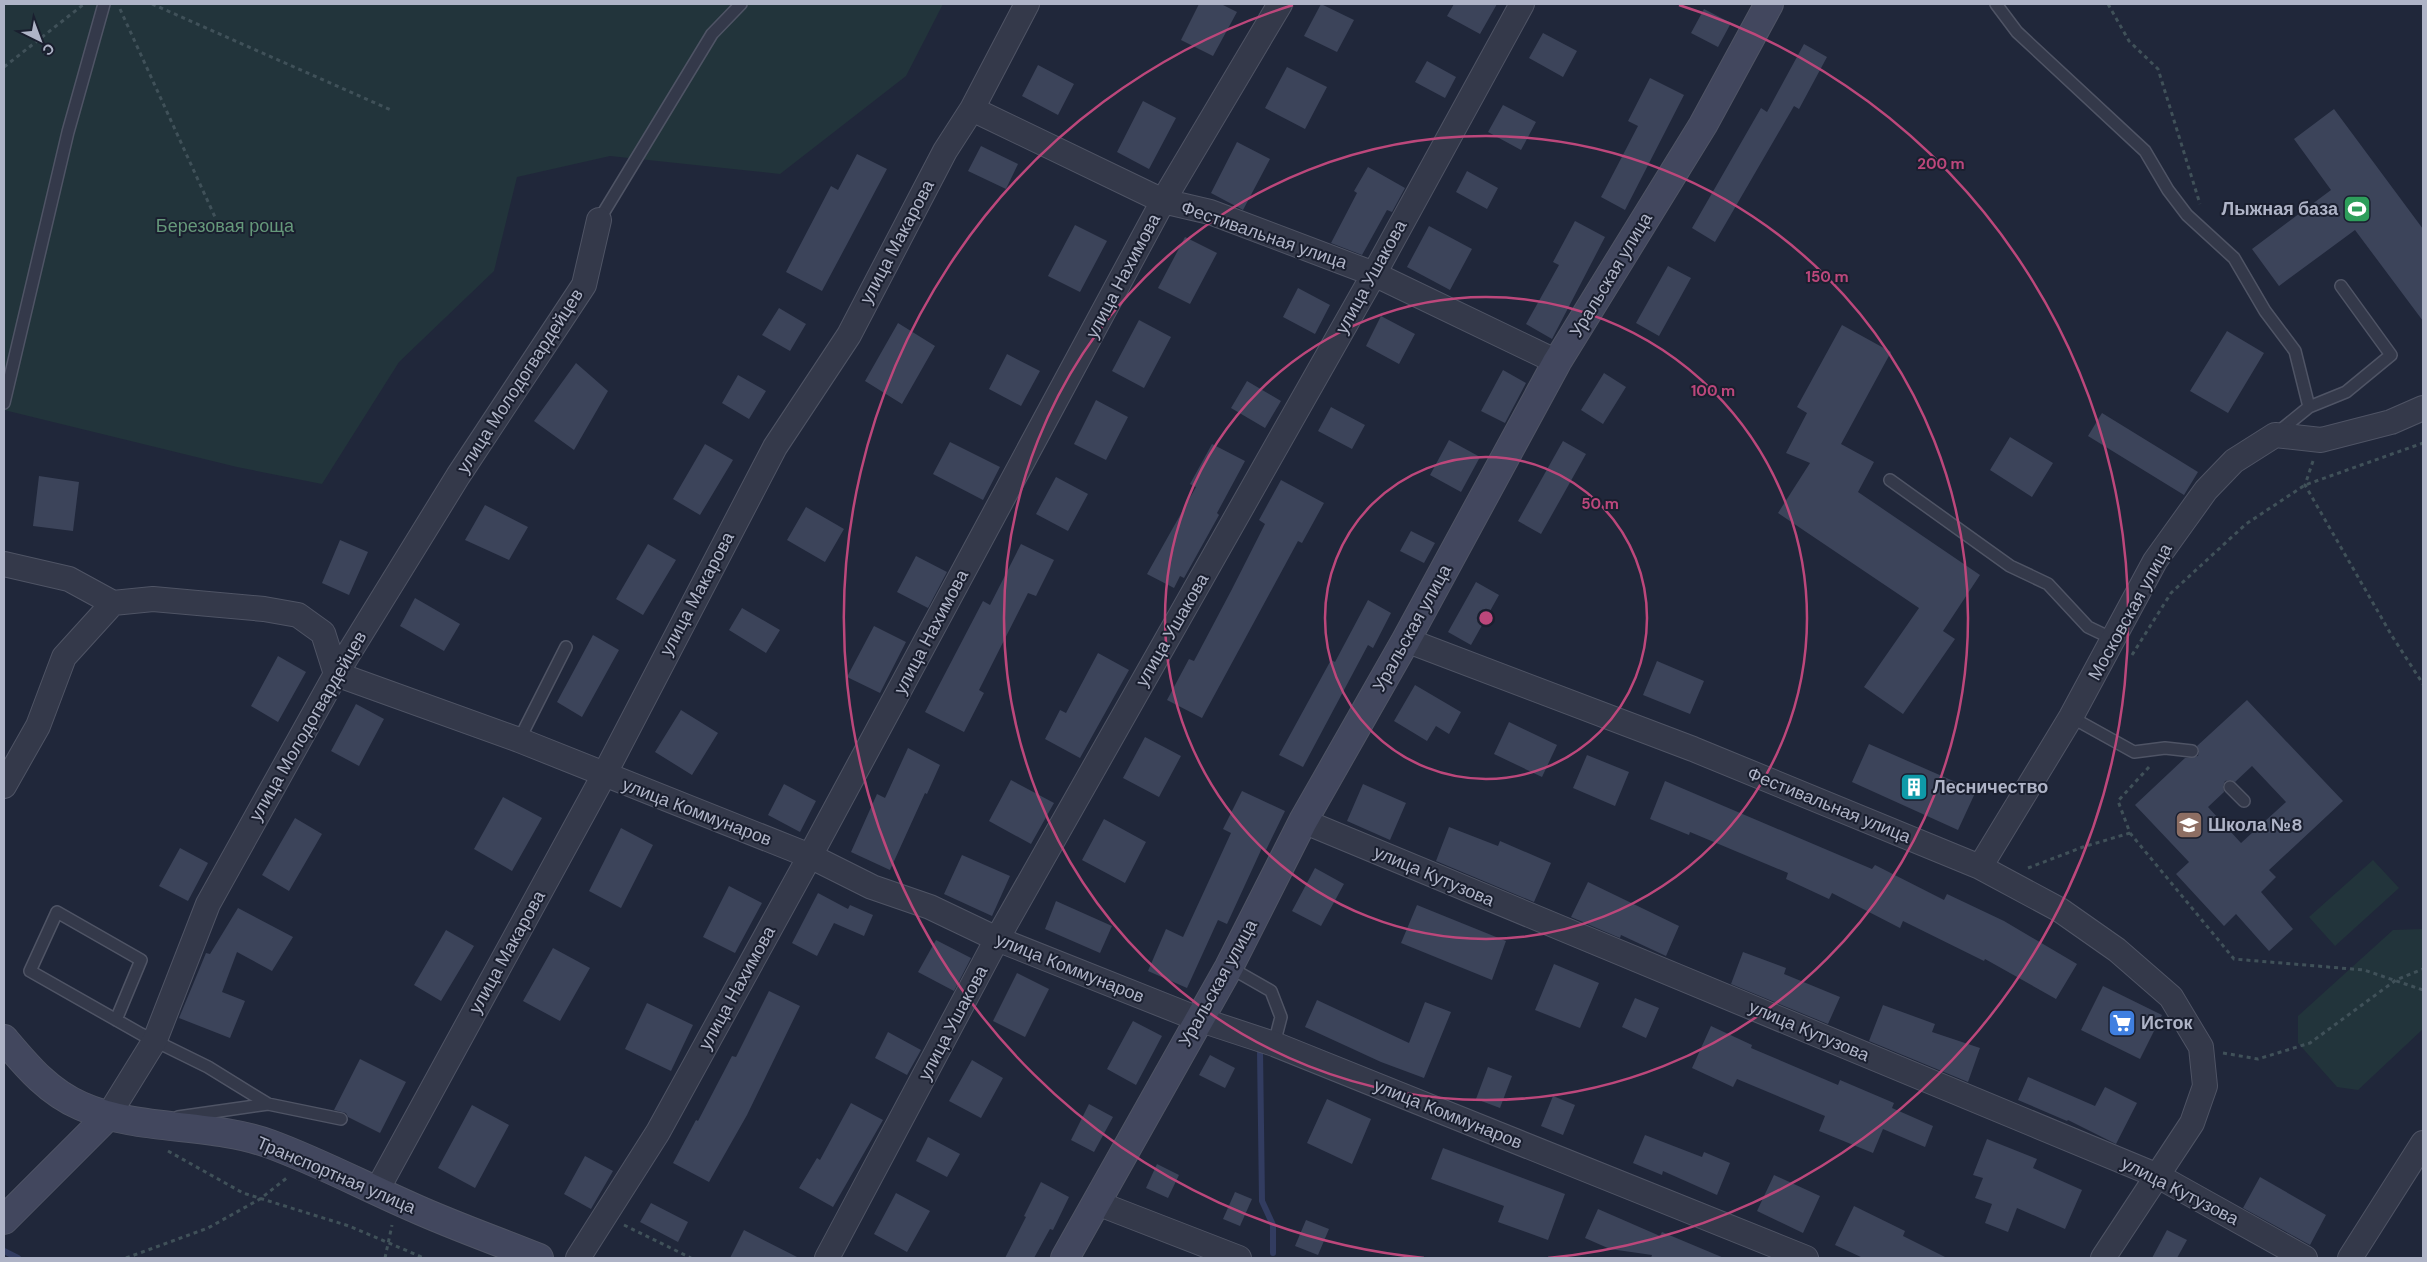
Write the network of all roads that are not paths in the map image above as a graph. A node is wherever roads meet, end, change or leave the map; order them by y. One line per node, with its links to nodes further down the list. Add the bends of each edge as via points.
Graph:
1 (104, 4): 14 (lane, via 68,132)
2 (741, 4): 10 (lane, via 712,34)
3 (1026, 4): 8 (street, улица Макарова)
4 (1280, 4): 9 (street, улица Нахимова)
5 (1522, 4): 11 (street, улица Ушакова)
6 (1769, 4): 13 (street, Уральская улица, via 1703,125)
7 (1996, 4): 15 (lane, via 2017,32 2145,151 2187,215 2234,258 2264,311 2296,352)
8 (972, 109): 9 (street, Фестивальная улица); 28 (street, улица Макарова, via 944,152 849,335 775,447)
9 (1163, 201): 11 (street, Фестивальная улица, via 1210,212); 33 (street, улица Нахимова)
10 (599, 220): 24 (street, улица Молодогвардейцев, via 584,285 458,476)
11 (1374, 274): 13 (street, Фестивальная улица); 35 (street, улица Ушакова)
12 (2341, 286): 15 (lane, via 2391,355 2346,392)
13 (1557, 362): 22 (street, Уральская улица)
14 (4, 402)
15 (2308, 407): 17 (lane)
16 (2423, 408): 17 (street, via 2391,422 2321,440)
17 (2275, 435): 21 (street, Московская улица, via 2234,461 2206,490 2155,561)
18 (1890, 480): 21 (lane, via 2010,566 2048,584 2088,627)
19 (4, 564): 20 (street, via 69,579)
20 (113, 603): 24 (street, via 153,599 298,615 323,633); 29 (street, via 64,656 38,726)
21 (2113, 639): 25 (street, Московская улица)
22 (1406, 640): 32 (street, Уральская улица); 34 (street, Фестивальная улица, via 1694,749)
23 (566, 646): 26 (lane)
24 (336, 674): 26 (street, улица Коммунаров); 40 (street, улица Молодогвардейцев, via 208,904)
25 (2072, 717): 27 (lane, via 2134,752 2166,748); 34 (street, Московская улица)
26 (518, 740): 28 (street, улица Коммунаров)
27 (2192, 751)
28 (604, 775): 33 (street, улица Коммунаров); 48 (street, улица Макарова)
29 (4, 786)
30 (2230, 787): 31 (lane)
31 (2244, 801)
32 (1303, 821): 36 (street, Уральская улица); 47 (street, улица Кутузова)
33 (810, 856): 35 (street, улица Коммунаров, via 872,887 930,907); 52 (street, улица Нахимова, via 658,1132)
34 (1980, 867): 47 (street, Фестивальная улица, via 2060,910 2117,950 2171,997 2210,1047 2205,1086 2192,1123)
35 (997, 939): 37 (street, улица Коммунаров); 53 (street, улица Ушакова)
36 (1229, 967): 37 (street, Уральская улица); 41 (lane, via 1271,991 1281,1017)
37 (1198, 1019): 41 (street, улица Коммунаров); 49 (street, Уральская улица)
38 (116, 1020): 38 (lane, via 141,960 57,912 30,971); 40 (lane)
39 (4, 1040): 43 (street, Транспортная улица, via 30,1070 53,1089 80,1106)
40 (154, 1040): 42 (lane, via 208,1067); 43 (street, улица Молодогвардейцев)
41 (1274, 1044): 56 (street, улица Коммунаров)
42 (268, 1104): 44 (lane); 45 (lane)
43 (108, 1116): 45 (street, Транспортная улица); 50 (street, улица Молодогвардейцев)
44 (341, 1119)
45 (141, 1122): 48 (street, Транспортная улица, via 196,1127 269,1144)
46 (2423, 1143): 59 (street)
47 (2158, 1176): 57 (street); 58 (street, улица Кутузова)
48 (377, 1190): 51 (street, Транспортная улица)
49 (1097, 1203): 54 (street, Уральская улица); 55 (street)
50 (4, 1220)
51 (539, 1258)
52 (578, 1258)
53 (827, 1258)
54 (1065, 1258)
55 (1239, 1258)
56 (1806, 1258)
57 (2103, 1258)
58 (2305, 1258)
59 (2350, 1258)

